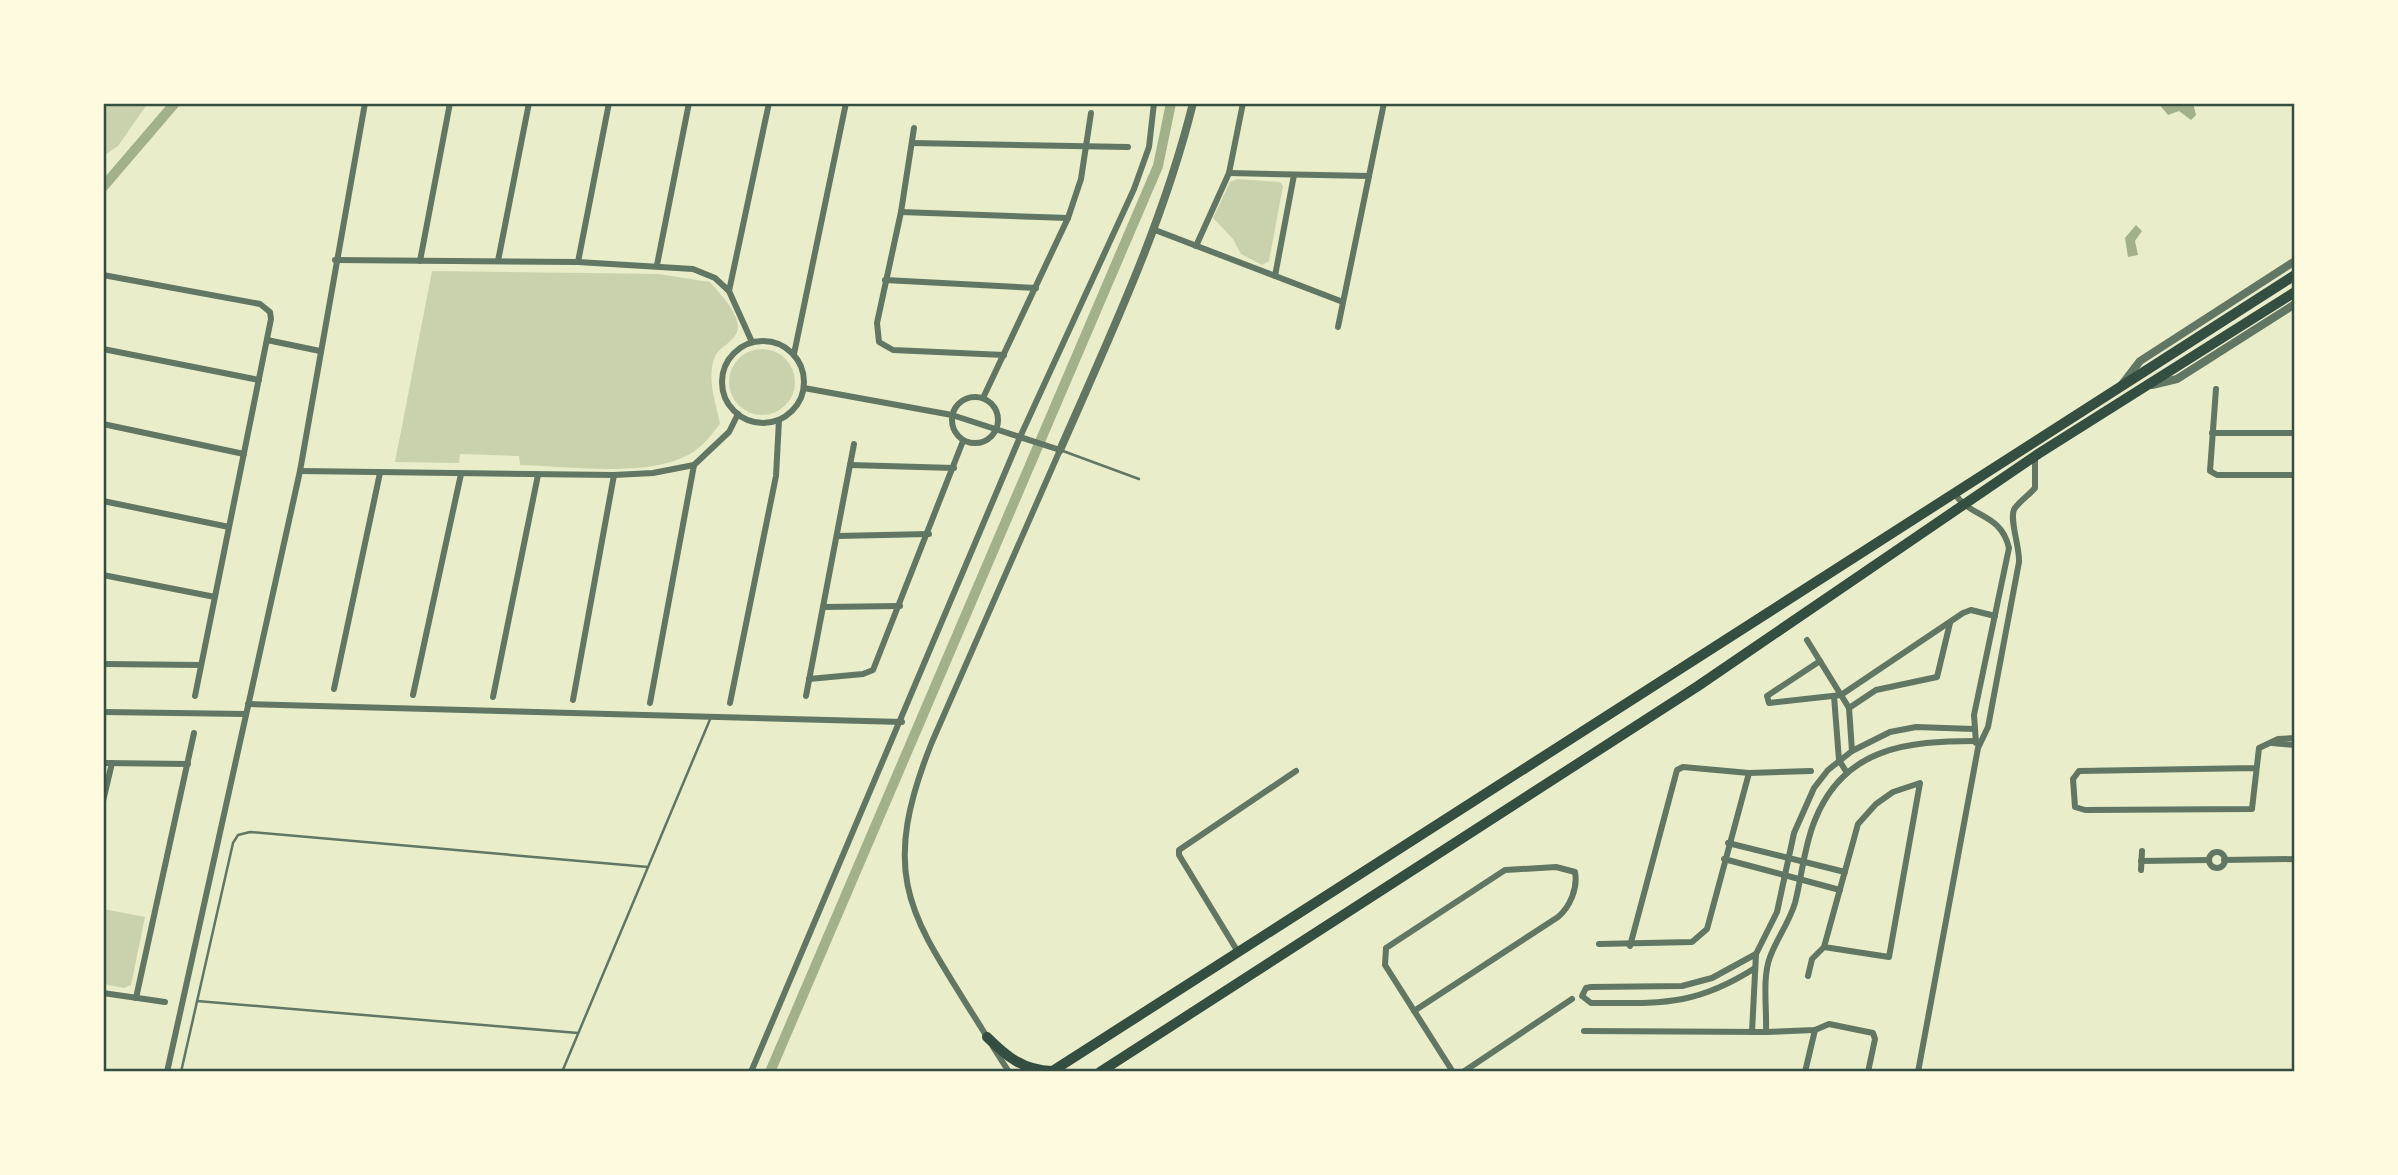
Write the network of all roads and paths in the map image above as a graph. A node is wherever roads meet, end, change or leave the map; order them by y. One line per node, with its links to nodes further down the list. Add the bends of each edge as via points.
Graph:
1 (365, 103): 24 (street)
2 (450, 103): 25 (street)
3 (529, 103): 26 (street)
4 (609, 103): 28 (street)
5 (688, 103): 29 (street)
6 (769, 103): 35 (street)
7 (846, 103): 44 (street)
8 (1154, 103): 59 (street, via 1149,147 1134,189)
9 (1193, 103): 22 (street)
10 (1243, 103): 17 (street)
11 (1384, 103): 19 (street)
12 (1091, 113): 15 (street)
13 (914, 128): 14 (street)
14 (912, 143): 15 (street); 20 (street)
15 (1086, 146): 16 (street); 21 (street)
16 (1128, 147)
17 (1229, 173): 18 (street); 23 (street)
18 (1294, 175): 19 (street); 32 (street)
19 (1369, 176): 37 (street)
20 (901, 212): 21 (street); 33 (street)
21 (1068, 218): 34 (street)
22 (1155, 230): 23 (street); 62 (street)
23 (1196, 246): 32 (street)
24 (335, 260): 25 (street); 43 (street)
25 (420, 261): 26 (street)
26 (498, 261): 28 (street)
27 (2295, 261): 48 (street, via 2140,361)
28 (578, 262): 29 (street)
29 (657, 265): 35 (street, via 704,272)
30 (103, 275): 40 (street, via 260,304 270,312)
31 (2295, 275): 48 (main road)
32 (1275, 276): 37 (street)
33 (886, 280): 34 (street); 45 (street, via 877,323 879,342 893,350)
34 (1036, 288): 45 (street)
35 (729, 291): 41 (street)
36 (2295, 292): 47 (main road)
37 (1343, 303): 39 (street)
38 (2295, 304): 47 (street, via 2177,379)
39 (1338, 327)
40 (267, 340): 43 (street); 46 (street)
41 (752, 342): 44 (street, via 776,343); 52 (street, via 740,347 724,368 724,393)
42 (103, 349): 46 (street)
43 (320, 351): 68 (street)
44 (794, 354): 49 (street)
45 (1004, 355): 51 (street)
46 (259, 380): 63 (street)
47 (2146, 386): 64 (main road)
48 (2120, 387): 75 (main road)
49 (804, 388): 53 (street); 54 (street, via 796,407)
50 (2216, 389): 57 (street)
51 (983, 398): 53 (street, via 962,401); 56 (street, via 995,407)
52 (738, 414): 54 (street, via 758,423); 65 (street, via 729,432)
53 (952, 415): 56 (street); 60 (street, via 953,428)
54 (779, 420): 100 (street, via 776,476)
55 (103, 424): 63 (street)
56 (998, 427): 59 (street); 60 (street, via 987,441)
57 (2212, 433): 58 (street); 73 (street, via 2208,464 2217,475)
58 (2295, 433)
59 (1020, 437): 62 (street); 106 (street)
60 (963, 441): 67 (street)
61 (854, 444): 66 (street)
62 (1056, 449): 74 (lane); 157 (street, via 932,742 913,791 905,830 905,880 916,919)
63 (244, 454): 78 (street)
64 (2035, 456): 77 (main road); 111 (street, via 2035,488 2013,509 2019,562 1988,727)
65 (694, 465): 72 (street); 99 (street)
66 (850, 465): 67 (street); 80 (street)
67 (954, 468): 79 (street)
68 (300, 471): 69 (street); 101 (street)
69 (380, 473): 70 (street); 92 (street)
70 (461, 474): 71 (street); 93 (street)
71 (538, 475): 72 (street); 97 (street)
72 (614, 475): 98 (street)
73 (2295, 475)
74 (1139, 480)
75 (1954, 493): 77 (street); 142 (main road)
76 (103, 501): 78 (street)
77 (1963, 505): 85 (street, via 1992,520 2006,535 2009,548); 164 (main road, via 1698,686)
78 (229, 527): 82 (street)
79 (929, 534): 80 (street); 83 (street)
80 (836, 537): 84 (street)
81 (103, 575): 82 (street)
82 (215, 597): 90 (street)
83 (900, 606): 84 (street); 91 (street, via 870,672)
84 (823, 607): 91 (street)
85 (1995, 616): 86 (street, via 1971,610); 107 (street)
86 (1950, 623): 96 (street); 102 (street, via 1937,677 1876,690)
87 (1807, 640): 88 (street)
88 (1820, 661): 96 (street); 96 (street, via 1767,700)
89 (103, 664): 90 (street)
90 (201, 665): 94 (street)
91 (809, 679): 95 (street)
92 (334, 689)
93 (413, 695)
94 (195, 696)
95 (806, 696)
96 (1837, 696): 102 (street); 114 (street)
97 (493, 697)
98 (573, 700)
99 (650, 703)
100 (730, 703)
101 (248, 704): 104 (street); 105 (street)
102 (1849, 708): 113 (street)
103 (103, 712): 104 (street)
104 (246, 714): 158 (street)
105 (711, 717): 106 (street); 133 (lane)
106 (902, 722): 161 (street)
107 (1974, 729): 111 (street); 113 (street, via 1902,729)
108 (194, 733): 117 (street)
109 (2295, 738): 110 (street)
110 (2272, 743): 112 (street); 118 (street, via 2259,748)
111 (1977, 745): 122 (street, via 1920,741 1878,754); 169 (street)
112 (2295, 745)
113 (1852, 751): 114 (street)
114 (1839, 760): 122 (street); 128 (street, via 1814,788 1794,833)
115 (103, 762): 116 (street)
116 (112, 763): 117 (street); 123 (street)
117 (188, 764): 147 (street)
118 (2255, 768): 118 (street, via 2085,770 2075,773 2073,779 2075,807 2252,809)
119 (1296, 771): 142 (street, via 1179,850)
120 (1811, 771): 121 (street)
121 (1749, 773): 124 (street); 140 (street, via 1677,770)
122 (1847, 773): 132 (street, via 1815,819)
123 (103, 802)
124 (1728, 843): 126 (street); 128 (street)
125 (2142, 850): 131 (street)
126 (1724, 859): 136 (street); 140 (street, via 1701,937 1692,942)
127 (2295, 859): 130 (street)
128 (1789, 860): 132 (street); 136 (street)
129 (2209, 860): 130 (street, via 2217,852); 130 (street, via 2217,868); 131 (street)
130 (2224, 860)
131 (2141, 861): 134 (street)
132 (1804, 864): 135 (street); 137 (street)
133 (648, 867): 149 (lane, via 250,832 238,835); 156 (lane)
134 (2141, 870)
135 (1844, 872): 138 (street); 141 (street, via 1863,816 1893,792 1920,783 1889,957)
136 (1785, 875): 137 (street); 143 (street, via 1777,912)
137 (1800, 879): 138 (street); 155 (street, via 1788,924 1770,957)
138 (1840, 890): 141 (street)
139 (1599, 944): 140 (street)
140 (1630, 946)
141 (1824, 947): 145 (street, via 1812,959)
142 (1237, 952): 163 (main road)
143 (1756, 954): 144 (street); 144 (street, via 1693,984 1591,987 1583,996 1591,1003 1684,1000 1717,991)
144 (1755, 968): 154 (street)
145 (1808, 976)
146 (103, 993): 147 (street)
147 (136, 998): 150 (street)
148 (1572, 999): 166 (street)
149 (197, 1001): 156 (lane); 159 (lane)
150 (165, 1002)
151 (1414, 1011): 151 (street, via 1558,917 1575,887 1575,872 1556,867 1505,870 1390,944 1384,953 1385,965); 165 (street)
152 (1815, 1030): 155 (street); 167 (street); 168 (street, via 1829,1024 1873,1033)
153 (1584, 1031): 154 (street)
154 (1752, 1032): 155 (street)
155 (1766, 1032)
156 (578, 1033): 160 (lane)
157 (987, 1037): 162 (street); 163 (main road, via 1019,1064)
158 (167, 1072)
159 (181, 1072)
160 (562, 1072)
161 (751, 1072)
162 (1009, 1072)
163 (1052, 1072)
164 (1100, 1072)
165 (1453, 1072)
166 (1463, 1072)
167 (1805, 1072)
168 (1868, 1072)
169 (1918, 1072)

